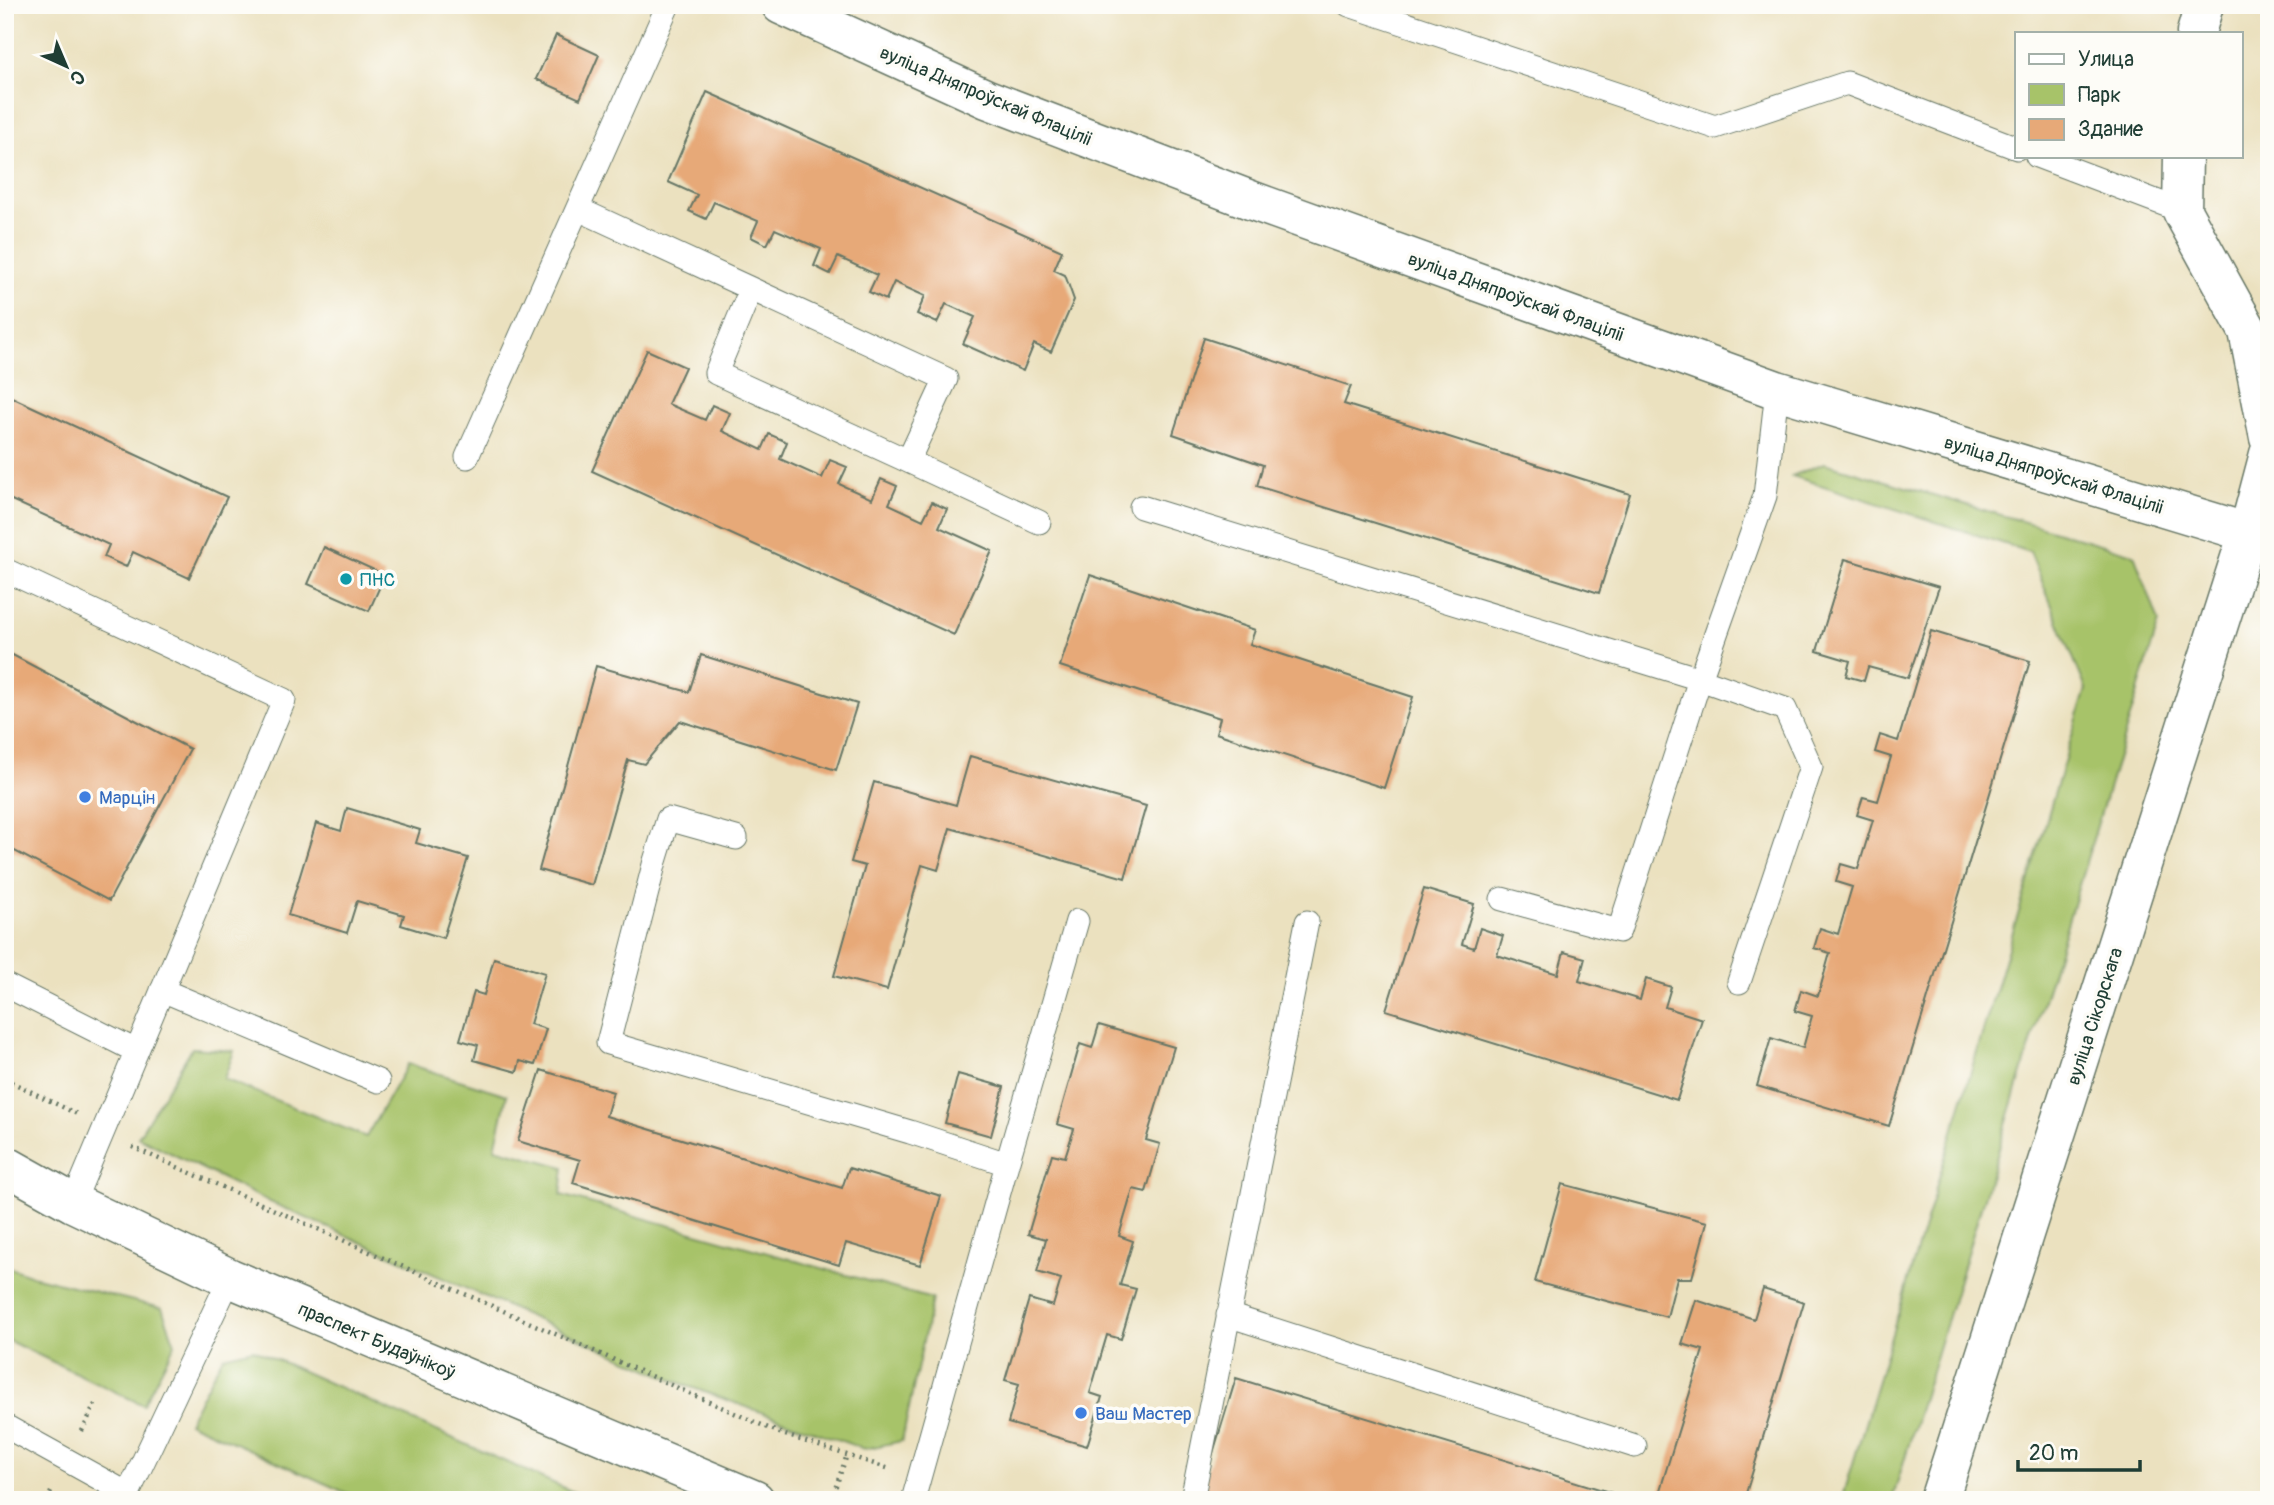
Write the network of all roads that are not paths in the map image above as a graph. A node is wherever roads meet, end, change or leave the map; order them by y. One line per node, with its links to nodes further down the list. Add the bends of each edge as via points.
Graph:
1 (668, 5): 9 (lane)
2 (781, 5): 12 (street, вуліца Дняпроўскай Флаціліі, via 987,99 1253,201)
3 (1349, 5): 6 (lane, via 1715,127 1847,83)
4 (2204, 5): 5 (street)
5 (2196, 32)
6 (2015, 147)
7 (2042, 158): 10 (lane)
8 (2183, 158): 10 (street)
9 (578, 209): 11 (lane); 15 (lane)
10 (2182, 211): 13 (street, via 2248,331)
11 (751, 289): 16 (lane, via 716,373); 16 (lane, via 946,379)
12 (1777, 390): 19 (street, вуліца Дняпроўскай Флаціліі); 21 (lane, via 1765,496)
13 (2269, 438)
14 (2269, 454): 19 (street, вуліца Сікорскага)
15 (467, 457)
16 (908, 461): 18 (lane)
17 (1141, 507): 21 (lane)
18 (1039, 522)
19 (2259, 536): 42 (street, вуліца Сікорскага)
20 (5, 570): 28 (lane, via 284,700)
21 (1700, 679): 23 (lane, via 1619,931); 26 (lane, via 1785,709 1811,767)
22 (736, 838): 31 (lane, via 668,819 608,1043)
23 (1502, 899)
24 (1077, 921): 31 (lane)
25 (1307, 922): 35 (lane)
26 (1739, 982)
27 (5, 985): 29 (lane)
28 (162, 989): 29 (lane); 30 (lane)
29 (136, 1051): 33 (lane)
30 (378, 1082)
31 (1007, 1164): 38 (lane)
32 (5, 1166): 33 (street, праспект Будаўнікоў)
33 (73, 1203): 34 (street, праспект Будаўнікоў)
34 (230, 1279): 39 (lane); 40 (street, праспект Будаўнікоў)
35 (1228, 1315): 37 (lane); 41 (lane)
36 (7, 1432): 39 (lane)
37 (1634, 1446)
38 (916, 1489)
39 (127, 1497)
40 (755, 1500)
41 (1192, 1500)
42 (1940, 1500)

